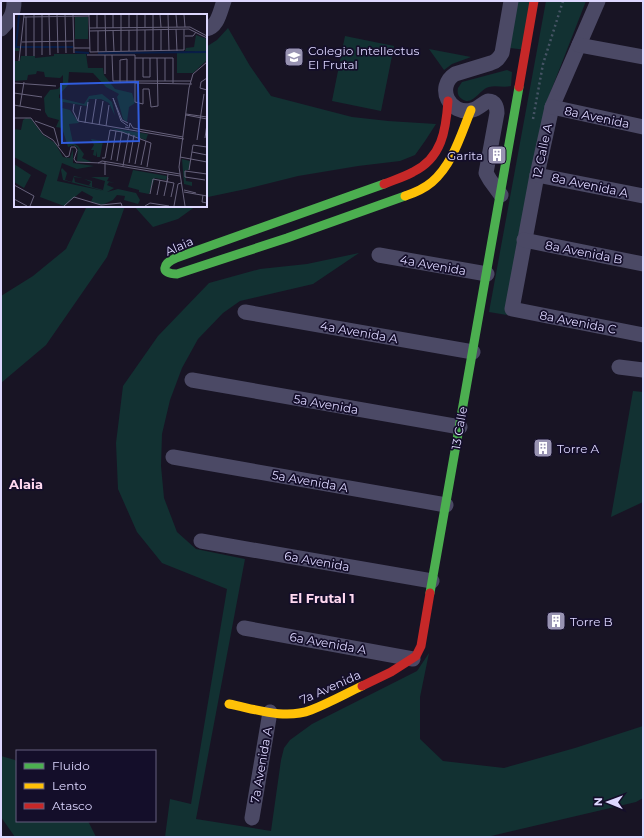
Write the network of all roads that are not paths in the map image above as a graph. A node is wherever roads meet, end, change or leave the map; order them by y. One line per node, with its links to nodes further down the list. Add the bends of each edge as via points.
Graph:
1 (14, 1): 6 (street, via 14,10 9,21)
2 (224, 1): 7 (street, via 216,23)
3 (511, 1): 11 (street)
4 (534, 1): 13 (street, 13 Calle)
5 (598, 1): 10 (street, 12 Calle A)
6 (1, 29)
7 (207, 29)
8 (1, 33): 9 (street)
9 (14, 33)
10 (579, 45): 12 (street); 17 (street, 12 Calle A)
11 (501, 55): 13 (street); 15 (street, via 496,61 451,77 446,89)
12 (643, 58)
13 (524, 60): 14 (street, 13 Calle)
14 (519, 88): 16 (street, via 510,95 498,96); 21 (street, 13 Calle)
15 (448, 101): 18 (street, via 459,109); 18 (street, Alaia, via 445,129 440,144 432,158 421,168 369,190 180,256 166,263 166,272 171,275 177,274 289,237 411,193 432,182 450,159)
16 (488, 101): 18 (street); 21 (street, via 496,105 497,113 486,173)
17 (552, 107): 19 (street, 8a Avenida); 20 (street, 12 Calle A)
18 (471, 110)
19 (643, 127)
20 (537, 175): 22 (street, 8a Avenida A); 23 (street, 12 Calle A)
21 (500, 195): 26 (street, 13 Calle)
22 (643, 196)
23 (524, 240): 25 (street, 8a Avenida B); 27 (street, 12 Calle A)
24 (379, 255): 26 (street, 4a Avenida)
25 (643, 264)
26 (486, 274): 30 (street, 13 Calle)
27 (512, 309): 29 (street, 8a Avenida C)
28 (245, 312): 30 (street, 4a Avenida A)
29 (643, 335)
30 (473, 352): 34 (street, 13 Calle)
31 (619, 367): 32 (street)
32 (643, 370)
33 (192, 380): 34 (street, 5a Avenida)
34 (460, 427): 36 (street, 13 Calle)
35 (174, 457): 36 (street, 5a Avenida A)
36 (446, 505): 38 (street, 13 Calle)
37 (201, 540): 38 (street, 6a Avenida)
38 (432, 581): 40 (street, 13 Calle, via 421,646)
39 (244, 628): 40 (street, 6a Avenida A)
40 (412, 659): 42 (street, 7a Avenida, via 391,672 311,710 295,714)
41 (229, 704): 42 (street, 7a Avenida)
42 (270, 712): 43 (street, 7a Avenida A)
43 (252, 818)

